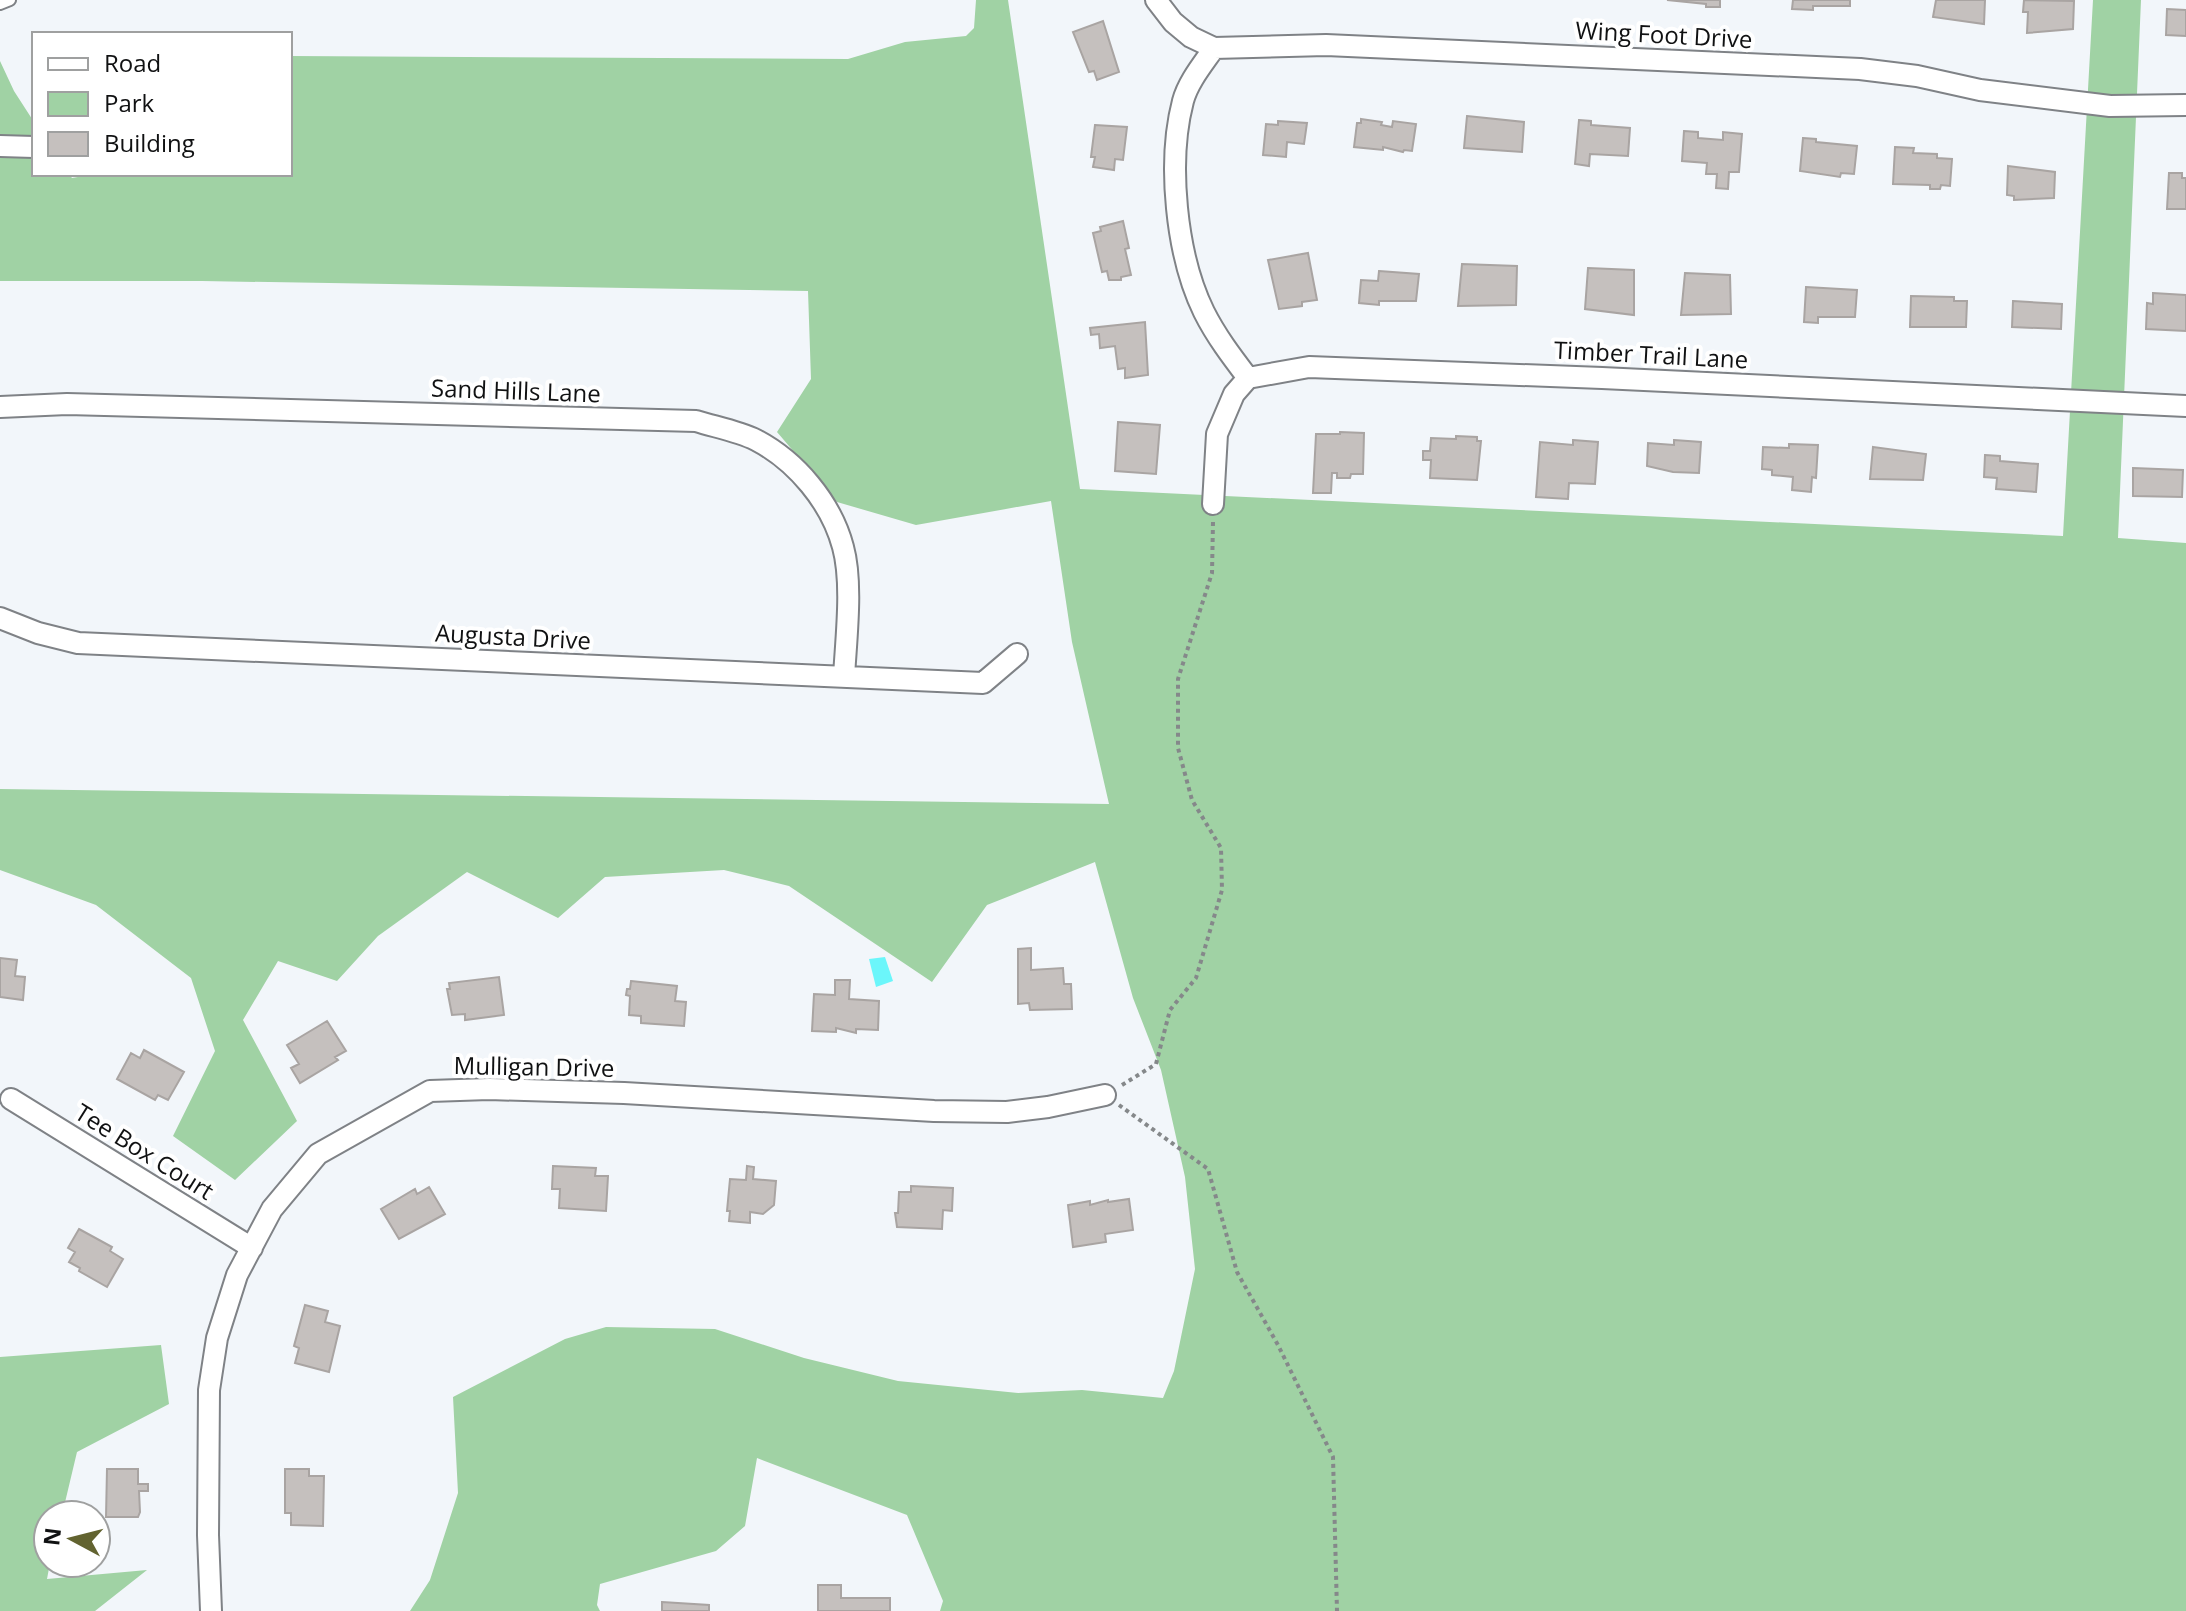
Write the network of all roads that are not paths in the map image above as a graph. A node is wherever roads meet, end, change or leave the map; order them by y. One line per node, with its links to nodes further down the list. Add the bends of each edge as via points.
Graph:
1 (10, 0): 3 (lane)
2 (1156, 0): 4 (street, via 1182,30)
3 (0, 4)
4 (1214, 48): 5 (street, Wing Foot Drive, via 1326,45 1860,69 2110,106); 8 (street, via 1183,99 1174,161 1179,215 1186,260 1203,310)
5 (2186, 105)
6 (0, 146): 7 (street)
7 (32, 147)
8 (1248, 378): 9 (street, Timber Trail Lane, via 1309,367 1369,368); 11 (street, via 1234,394 1217,434)
9 (2186, 406)
10 (0, 407): 14 (street, Sand Hills Lane, via 67,404 696,421 754,439 795,465 825,507 844,547)
11 (1213, 504)
12 (0, 618): 14 (street, Augusta Drive, via 78,643)
13 (1017, 654): 14 (street, Augusta Drive, via 983,683)
14 (844, 677)
15 (1105, 1095): 17 (street, Mulligan Drive, via 1007,1112 609,1093 430,1091 318,1154 272,1209)
16 (11, 1099): 17 (street, Tee Box Court)
17 (252, 1248): 18 (street, Mulligan Drive, via 237,1275 217,1338 209,1390)
18 (211, 1611)

